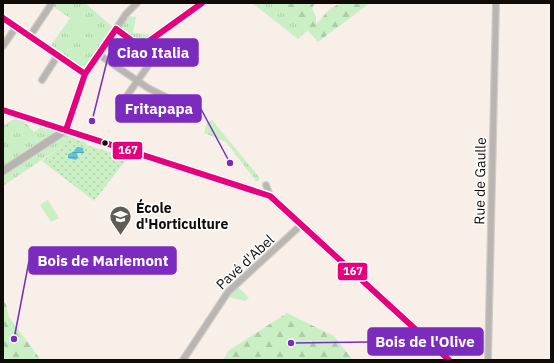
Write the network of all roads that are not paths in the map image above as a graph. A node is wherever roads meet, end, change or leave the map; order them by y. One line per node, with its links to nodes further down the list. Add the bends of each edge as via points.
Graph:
1 (52, 3): 8 (street)
2 (137, 3): 7 (street)
3 (202, 3): 7 (main road, via 145,44 135,43)
4 (496, 3): 26 (street, Rue de Gaulle)
5 (3, 18): 6 (street)
6 (16, 27): 8 (street); 9 (street)
7 (116, 29): 10 (main road)
8 (30, 36): 11 (street)
9 (3, 46)
10 (98, 54): 13 (main road); 15 (street)
11 (58, 55): 13 (street); 14 (street)
12 (150, 63): 15 (street)
13 (85, 74): 19 (main road)
14 (42, 80)
15 (138, 80): 16 (street); 18 (street, via 170,100)
16 (119, 103)
17 (3, 110): 19 (main road)
18 (165, 118)
19 (66, 130): 20 (main road); 22 (main road)
20 (3, 172)
21 (266, 185): 22 (street)
22 (270, 196): 23 (main road)
23 (301, 225): 24 (street, Pavé d'Abel, via 228,292); 25 (main road)
24 (183, 360)
25 (449, 360)
26 (488, 360)

